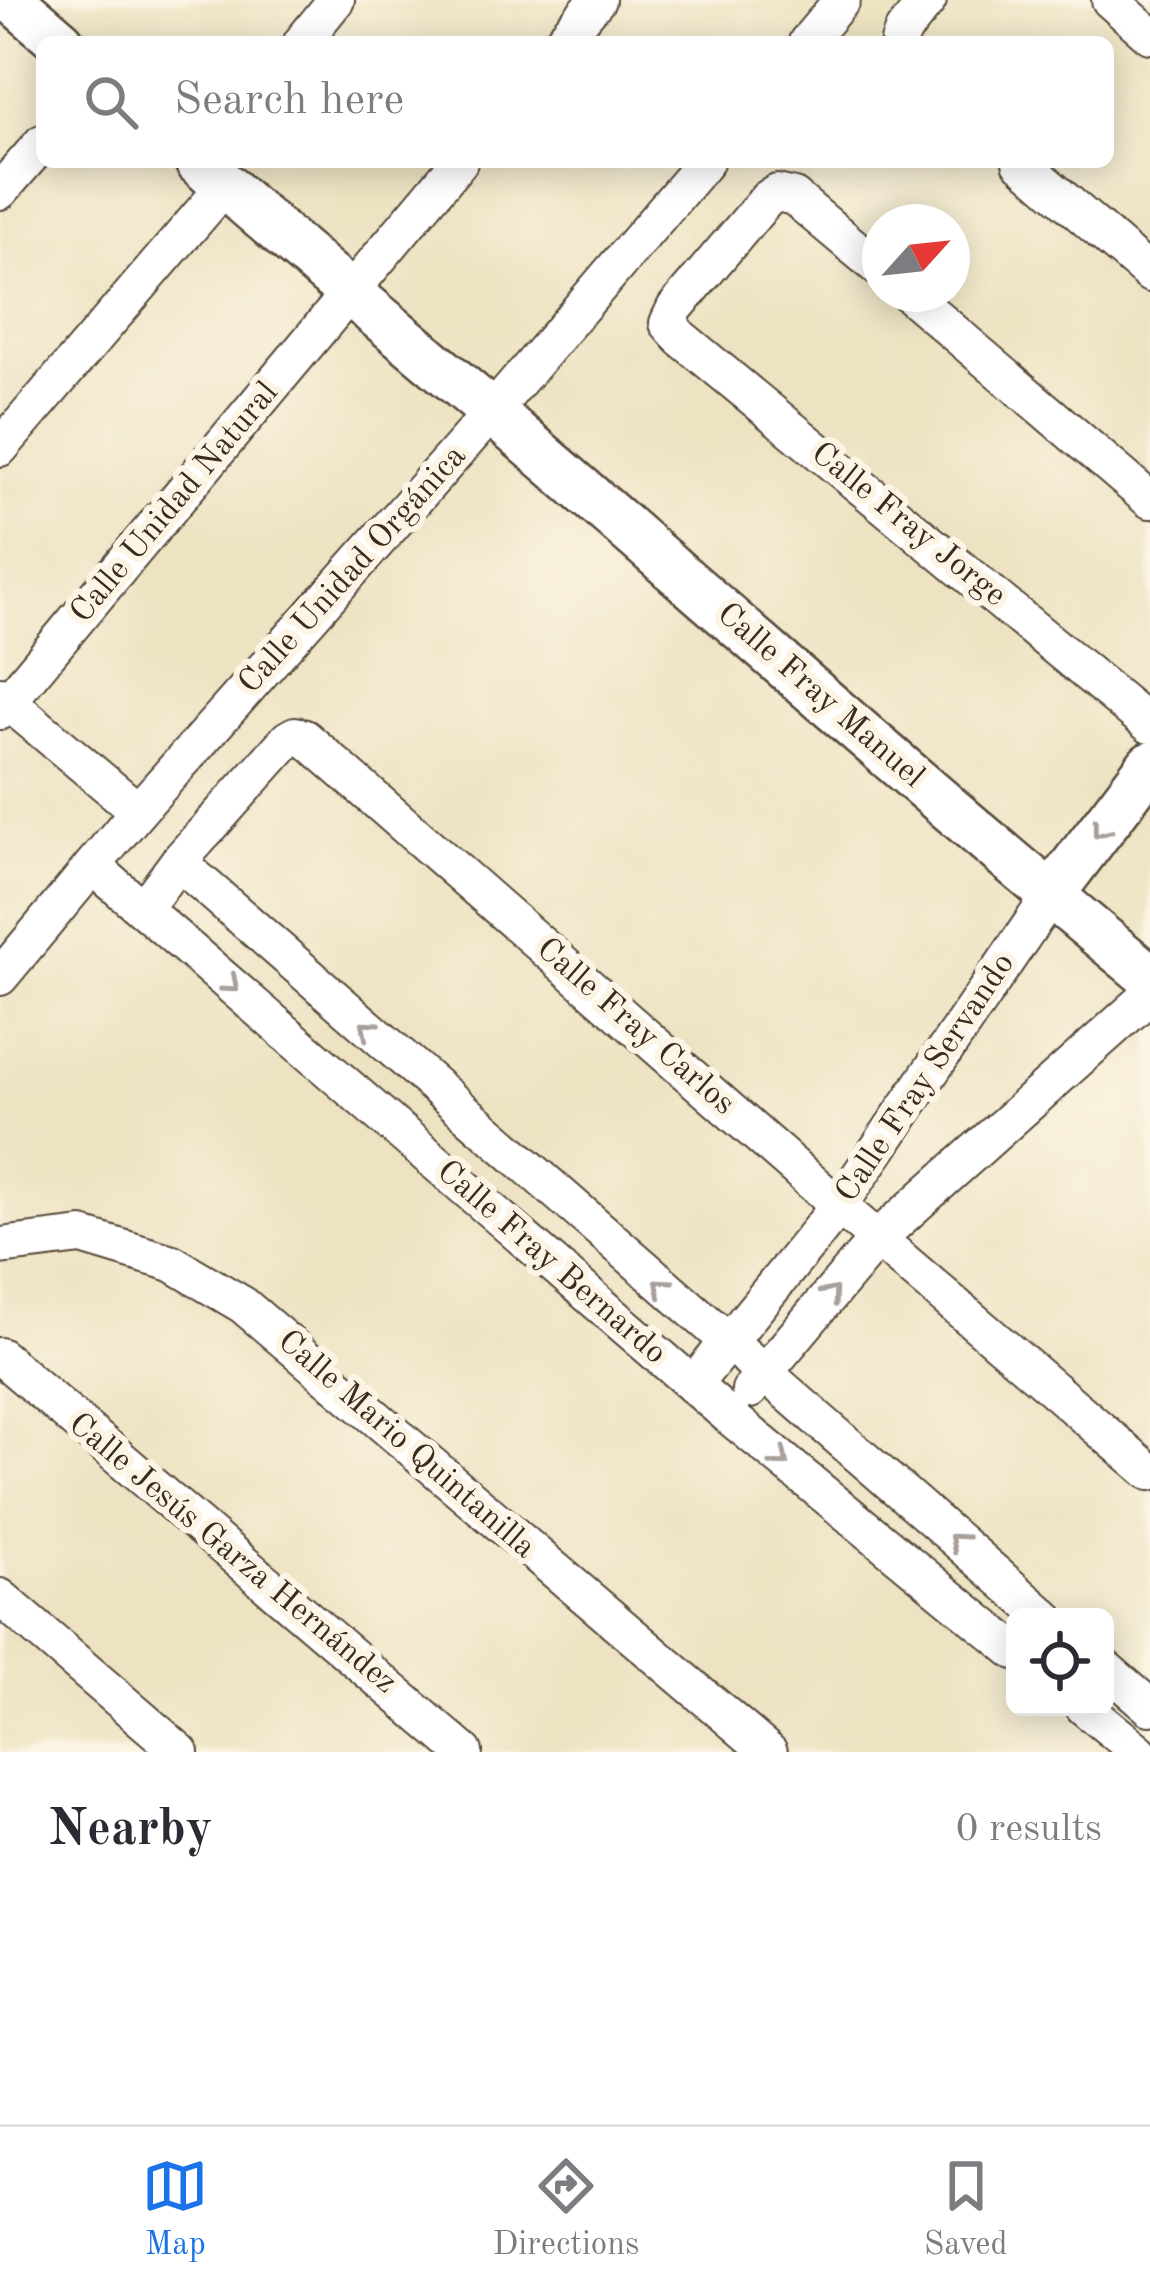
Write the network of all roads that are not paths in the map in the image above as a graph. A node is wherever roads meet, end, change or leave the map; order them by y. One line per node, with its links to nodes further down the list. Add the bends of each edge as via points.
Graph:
1 (12, 0): 8 (street)
2 (596, 0): 10 (street)
3 (842, 0): 11 (street)
4 (928, 0): 12 (street)
5 (1110, 0): 7 (street)
6 (332, 1): 9 (street)
7 (1150, 34)
8 (55, 36)
9 (306, 36)
10 (566, 36)
11 (812, 36)
12 (901, 36)
13 (36, 150): 18 (street)
14 (455, 168): 21 (street, Calle Unidad Natural)
15 (700, 168): 23 (street, Calle Unidad Orgánica)
16 (1028, 168): 20 (street)
17 (208, 169): 21 (street, Calle Fray Manuel); 24 (street)
18 (0, 191)
19 (862, 254): 27 (street, Calle Fray Jorge, via 794,196 777,193 668,323)
20 (1150, 274)
21 (348, 293): 23 (street, Calle Fray Manuel); 26 (street, Calle Unidad Natural)
22 (930, 312): 25 (street)
23 (492, 412): 29 (street, Calle Unidad Orgánica); 32 (street, Calle Fray Manuel)
24 (0, 448)
25 (1150, 500)
26 (3, 702): 29 (street)
27 (1150, 725)
28 (1150, 765): 32 (street, Calle Fray Servando, one-way to 32)
29 (138, 811): 31 (street, Calle Unidad Orgánica)
30 (178, 862): 33 (street, Calle Fray Carlos); 37 (street, Calle Fray Carlos, via 299,735); 40 (street, Calle Fray Bernardo, one-way to 30)
31 (94, 867): 33 (street, Calle Fray Bernardo); 34 (street, Calle Unidad Orgánica)
32 (1051, 895): 35 (street, Calle Fray Manuel); 37 (street, Calle Fray Servando)
33 (143, 909): 43 (street, Calle Fray Bernardo, one-way to 43)
34 (0, 977)
35 (1150, 977)
36 (1150, 994): 38 (street, Calle Fray Servando)
37 (839, 1206): 38 (street, Calle Fray Carlos); 40 (street, Calle Fray Servando)
38 (878, 1238): 42 (street, Calle Fray Servando, one-way to 38); 45 (street, Calle Fray Carlos)
39 (0, 1246): 54 (street, Calle Mario Quintanilla, via 82,1236 172,1263 243,1305)
40 (728, 1343): 42 (street, Calle Fray Bernardo); 43 (street, Calle Fray Servando)
41 (0, 1356): 53 (street, Calle Jesús Garza Hernández)
42 (763, 1374): 44 (street, Calle Fray Servando); 47 (street, Calle Fray Bernardo, one-way to 42)
43 (693, 1385): 44 (street, Calle Fray Bernardo)
44 (729, 1417): 48 (street, Calle Fray Bernardo, one-way to 48)
45 (1150, 1472)
46 (0, 1598): 52 (street)
47 (1036, 1608)
48 (1006, 1644)
49 (1114, 1676): 50 (street)
50 (1150, 1707)
51 (1095, 1716): 55 (street)
52 (180, 1752)
53 (464, 1752)
54 (769, 1752)
55 (1139, 1752)

